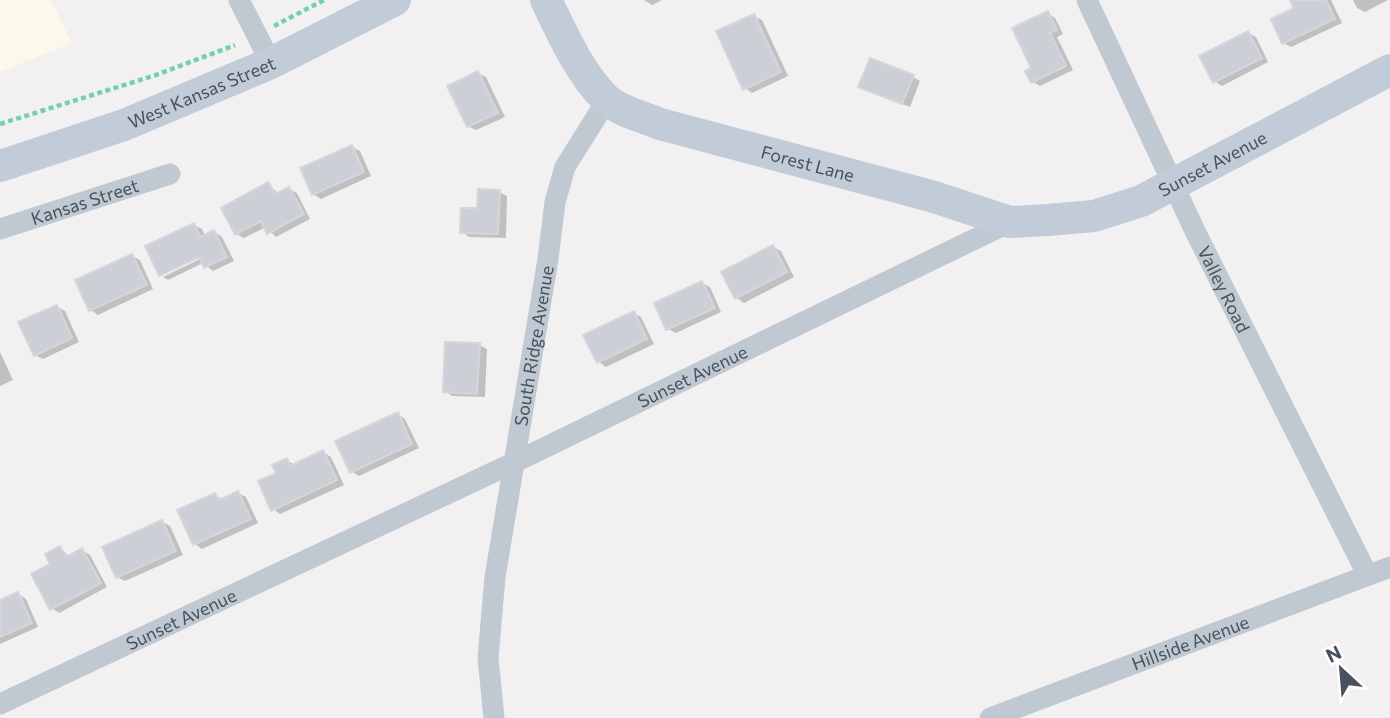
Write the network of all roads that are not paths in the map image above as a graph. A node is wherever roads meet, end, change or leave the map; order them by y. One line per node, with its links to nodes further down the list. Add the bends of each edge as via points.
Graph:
1 (239, 0): 5 (street)
2 (395, 0): 5 (main road, West Kansas Street)
3 (546, 0): 7 (main road, via 574,55)
4 (1087, 0): 10 (street, Valley Road)
5 (271, 63): 8 (main road, West Kansas Street, via 124,125)
6 (1390, 70): 10 (main road, Sunset Avenue)
7 (607, 100): 11 (main road, Forest Lane, via 660,124 931,196); 13 (street, South Ridge Avenue, via 565,167 555,202)
8 (0, 166)
9 (170, 174): 12 (street, Kansas Street)
10 (1173, 184): 11 (main road, Sunset Avenue, via 1141,201 1094,216); 15 (street, Valley Road)
11 (1010, 222): 13 (street, Sunset Avenue)
12 (0, 229)
13 (513, 463): 16 (street, Sunset Avenue); 17 (street, South Ridge Avenue, via 490,631)
14 (1390, 567): 15 (street, Hillside Avenue)
15 (1367, 574): 18 (street, Hillside Avenue)
16 (0, 704)
17 (494, 718)
18 (990, 718)

